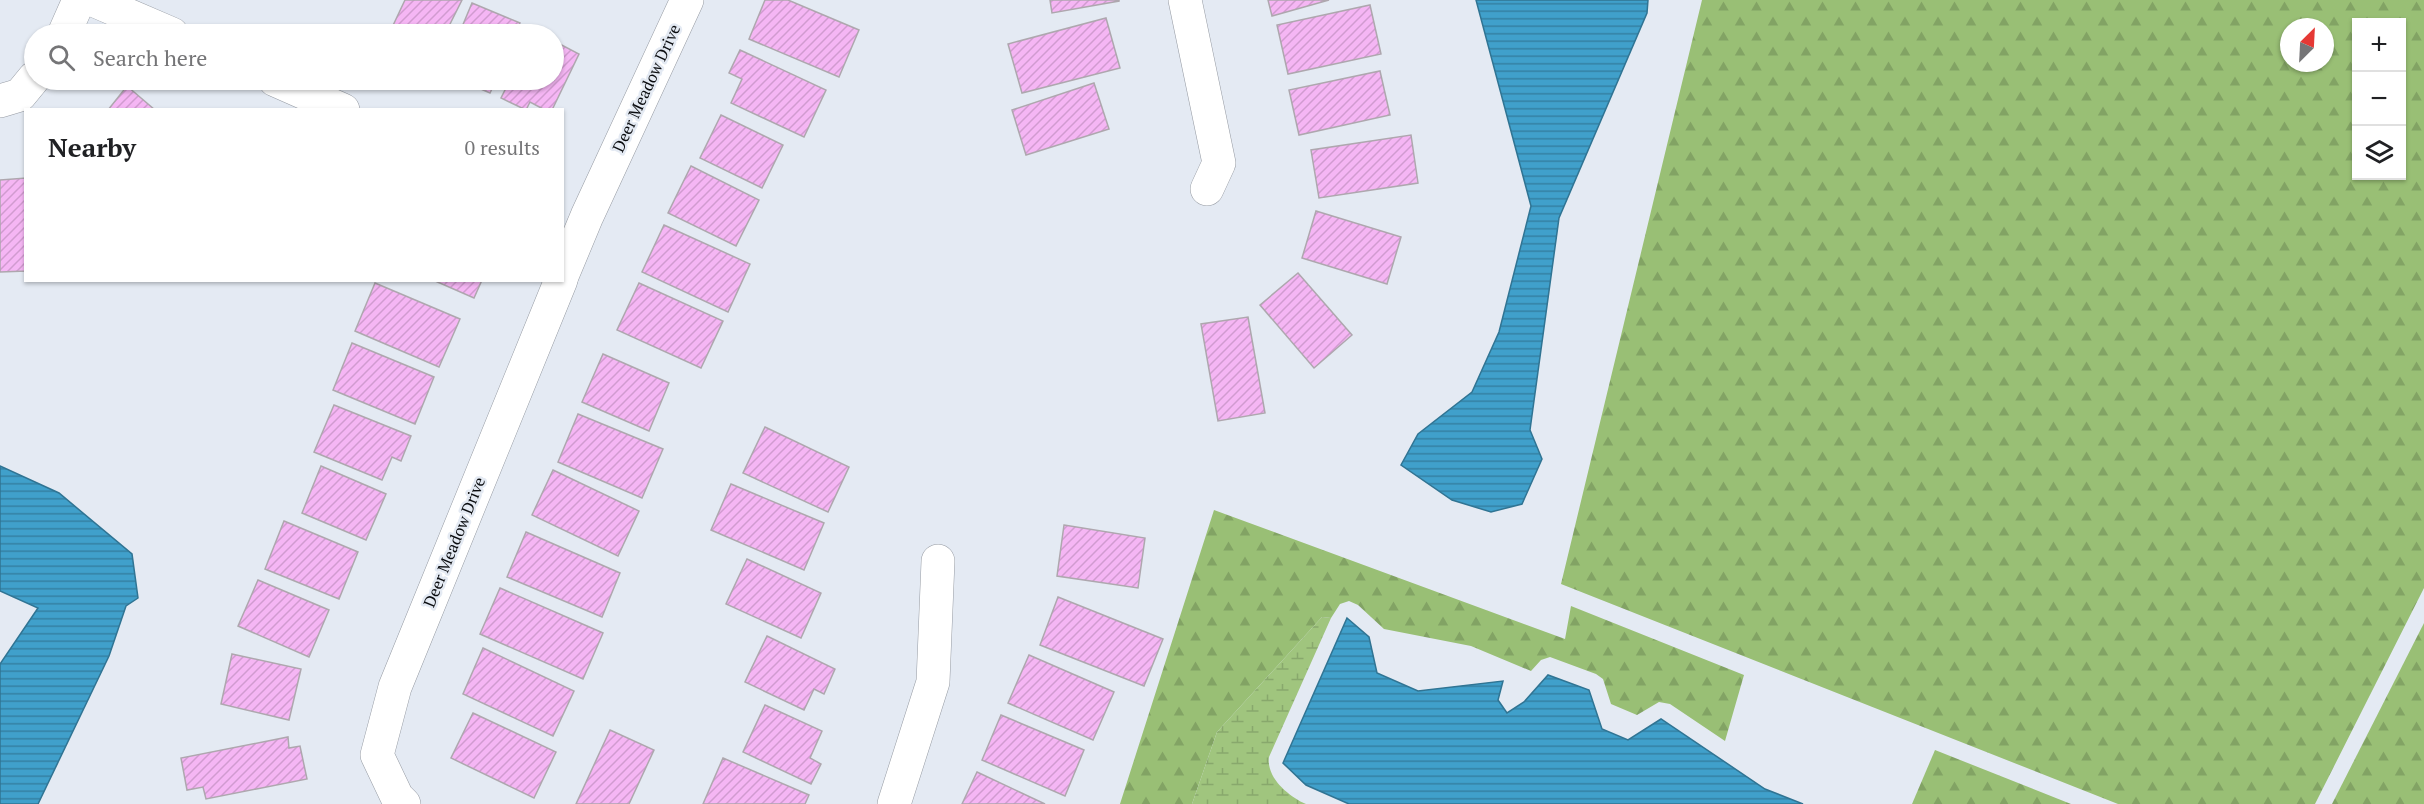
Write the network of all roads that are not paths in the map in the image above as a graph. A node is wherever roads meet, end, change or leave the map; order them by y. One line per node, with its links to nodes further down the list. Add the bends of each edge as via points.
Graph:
1 (79, 0): 5 (street)
2 (93, 0): 6 (street)
3 (687, 0): 12 (street, Deer Meadow Drive)
4 (1185, 0): 11 (street, via 1219,163)
5 (68, 24)
6 (149, 24)
7 (24, 90): 9 (street)
8 (298, 90): 10 (street)
9 (0, 101)
10 (338, 108)
11 (1207, 189)
12 (575, 211): 13 (street, Deer Meadow Drive)
13 (564, 266)
14 (560, 282): 16 (street, Deer Meadow Drive, via 395,687 377,755)
15 (938, 561): 17 (street, via 933,682)
16 (404, 804)
17 (894, 804)

